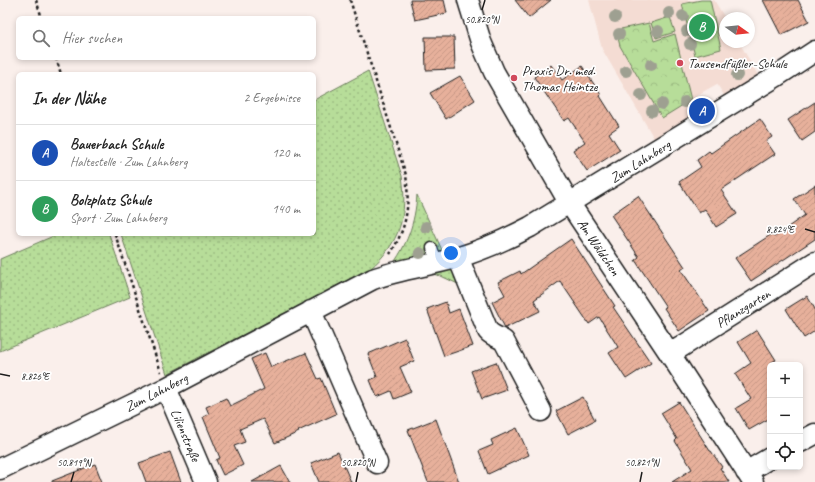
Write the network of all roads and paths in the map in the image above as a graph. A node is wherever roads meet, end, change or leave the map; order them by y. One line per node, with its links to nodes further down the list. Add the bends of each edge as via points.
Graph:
1 (36, 0): 4 (path)
2 (350, 0): 10 (path, via 407,182 406,220 400,238)
3 (468, 0): 8 (street, Am Wäldchen, via 481,42 494,72)
4 (41, 16)
5 (815, 51): 8 (street, Zum Lahnberg)
6 (57, 60): 7 (path)
7 (60, 72)
8 (570, 204): 11 (street, Zum Lahnberg, via 516,234); 14 (street, Am Wäldchen)
9 (116, 236): 15 (path)
10 (388, 257)
11 (458, 257): 13 (street, Zum Lahnberg, via 435,256 378,277); 16 (street, via 488,331 504,341)
12 (815, 262): 14 (street, Pflanzgarten)
13 (311, 311): 15 (street, Zum Lahnberg); 20 (street)
14 (670, 354): 22 (street, Am Wäldchen)
15 (166, 388): 21 (street, Zum Lahnberg); 23 (street, Lilienstraße)
16 (540, 411)
17 (815, 434): 18 (street)
18 (803, 440)
19 (767, 461): 22 (street)
20 (377, 463)
21 (0, 470)
22 (749, 477)
23 (206, 482)

